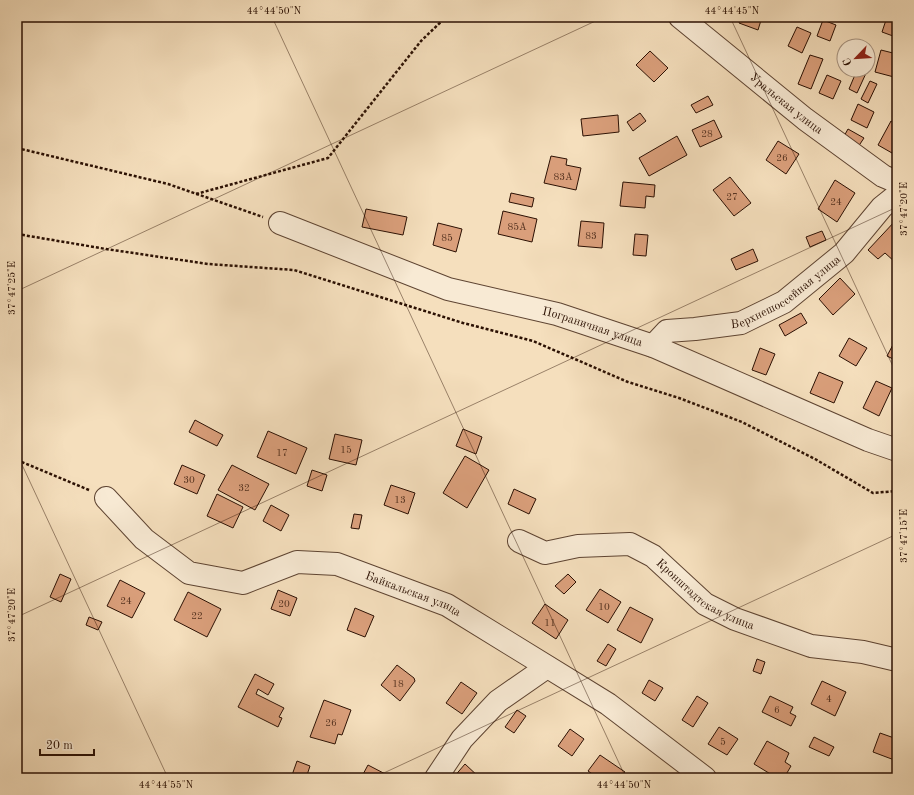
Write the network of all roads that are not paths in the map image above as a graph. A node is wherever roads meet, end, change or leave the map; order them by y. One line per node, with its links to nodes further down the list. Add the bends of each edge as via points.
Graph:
1 (680, 17): 2 (street, Уральская улица, via 804,119 883,176)
2 (897, 182)
3 (897, 195): 5 (street, Верхнешоссейная улица, via 882,207 844,253 784,302 741,323 666,331)
4 (280, 223): 5 (street, Пограничная улица, via 448,289 556,314)
5 (653, 346): 6 (street, Пограничная улица, via 868,440)
6 (897, 450)
7 (106, 498): 10 (street, Байкальская улица, via 144,538 189,573 243,583 297,562 336,564 447,605)
8 (519, 541): 9 (street, Кронштадтская улица, via 545,553 578,546 630,544 653,556 704,604 735,619 811,646 863,652)
9 (897, 660)
10 (546, 667): 11 (street, via 498,701 462,739); 12 (street, Байкальская улица, via 608,704)
11 (436, 778)
12 (705, 778)

